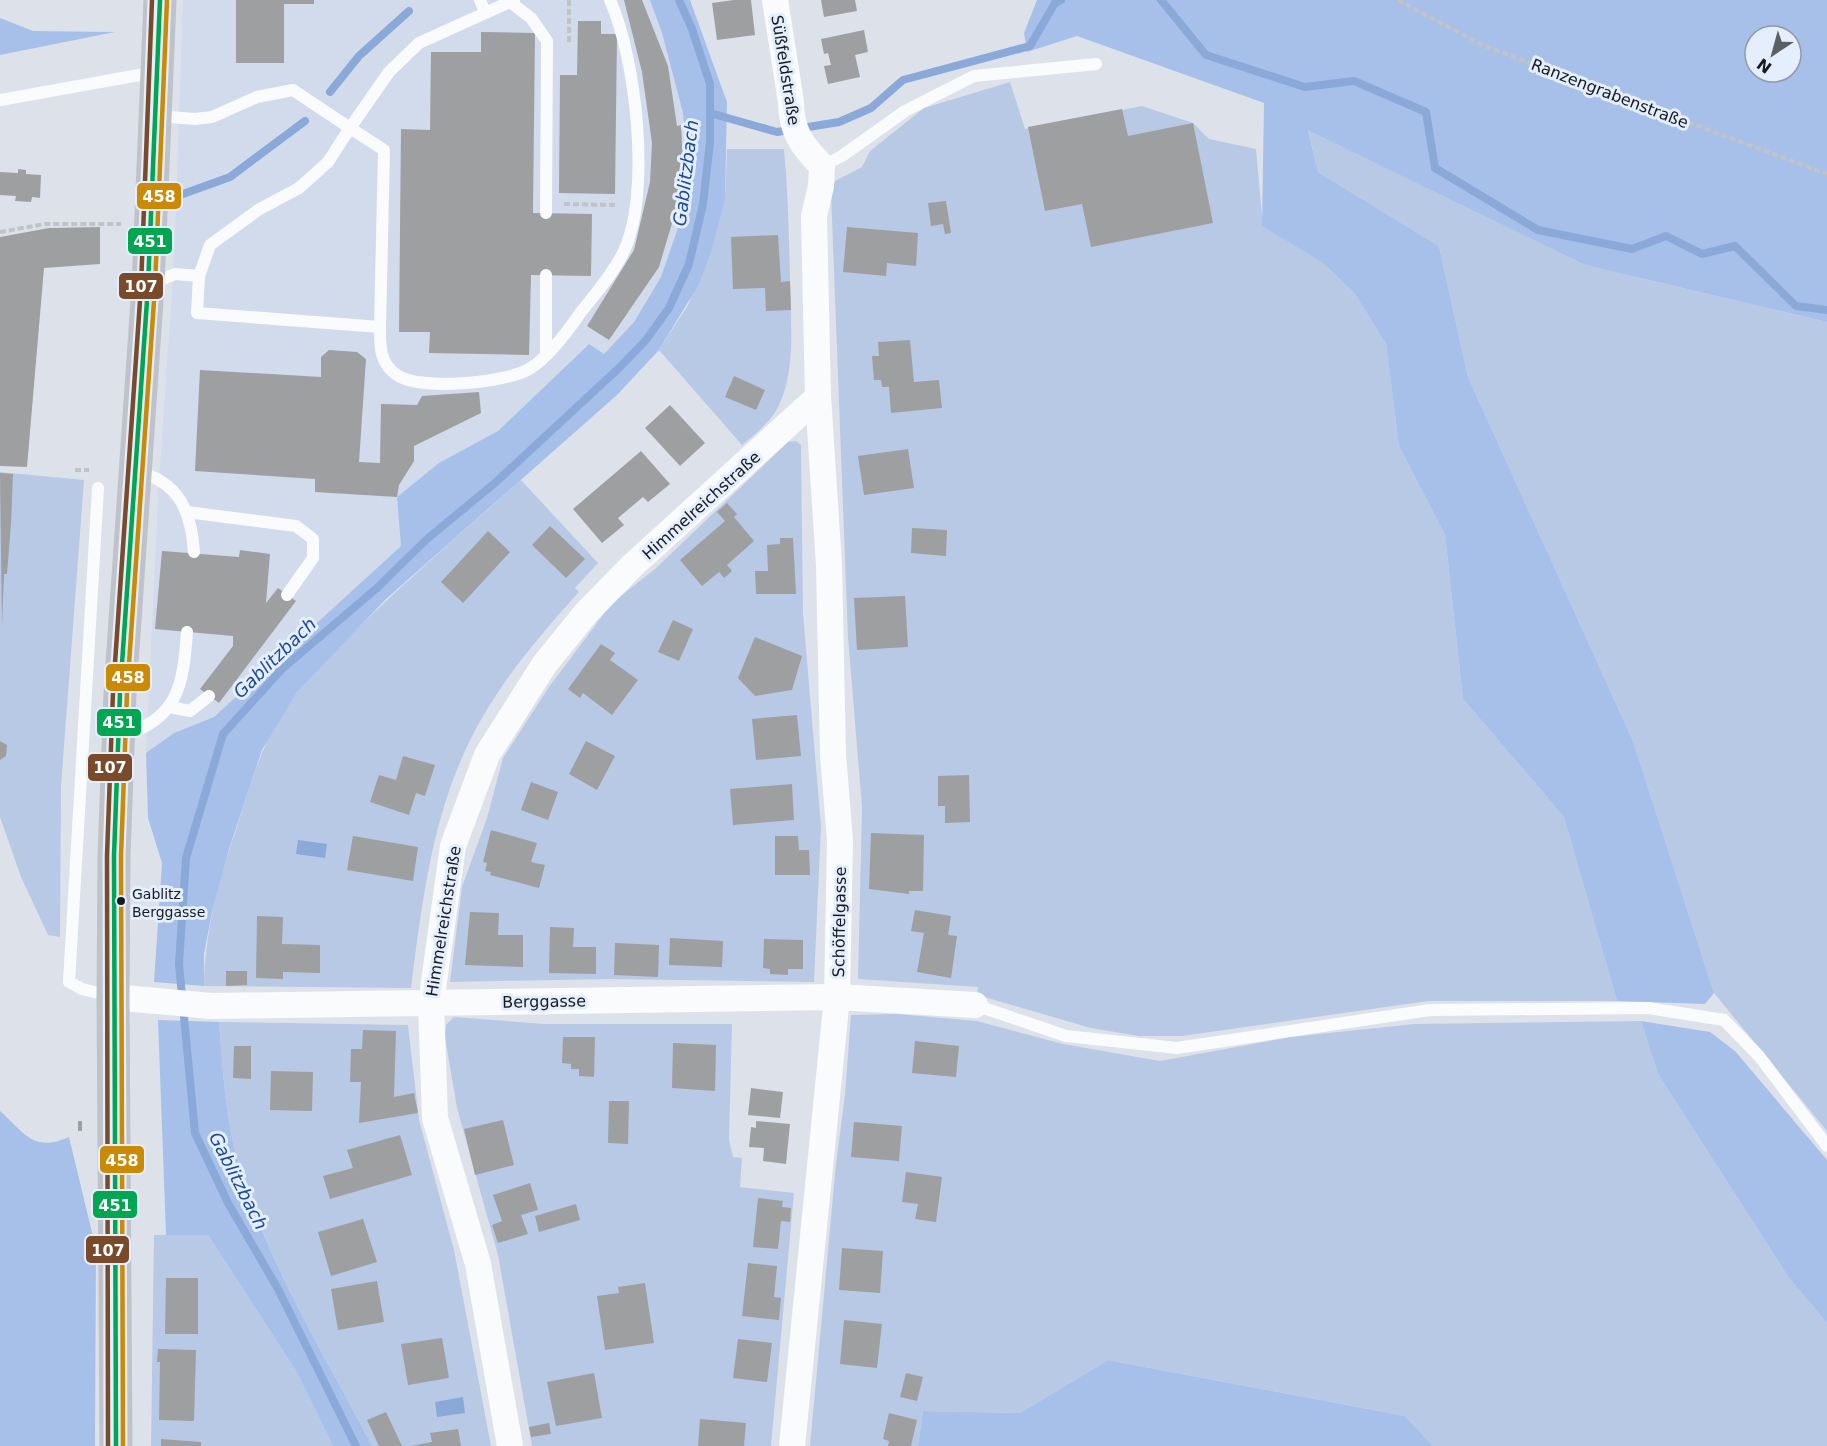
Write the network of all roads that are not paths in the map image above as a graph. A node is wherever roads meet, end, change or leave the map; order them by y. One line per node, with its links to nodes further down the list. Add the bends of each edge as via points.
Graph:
1 (160, 0): 8 (main road)
2 (480, 0): 6 (lane)
3 (610, 0): 18 (lane, via 632,75 638,139 635,205 623,254)
4 (775, 0): 12 (street, Süßfeldstraße, via 794,128 801,146)
5 (512, 1): 6 (lane); 13 (lane, via 531,18 547,41)
6 (485, 12): 11 (lane, via 419,43 389,72)
7 (1096, 64): 12 (lane, via 974,76 905,111)
8 (157, 72): 9 (lane); 10 (main road)
9 (0, 100)
10 (156, 116): 11 (lane, via 212,117 257,97 293,90); 16 (main road)
11 (350, 128): 15 (lane, via 328,162 299,188 258,210 210,245); 17 (lane, via 384,150)
12 (822, 166): 19 (street, via 814,216)
13 (546, 208)
14 (546, 275): 18 (lane)
15 (199, 276): 16 (lane, via 175,274); 17 (lane, via 197,313)
16 (147, 286): 20 (main road)
17 (380, 327): 18 (lane, via 384,363 412,382 492,381 528,370)
18 (546, 354)
19 (818, 397): 30 (street, Schöffelgasse, via 830,564 832,755 840,840); 31 (street, Himmelreichstraße, via 632,566 586,613 544,665 487,755 453,846)
20 (133, 471): 22 (lane, via 154,476 171,488); 28 (main road)
21 (98, 488): 29 (lane, via 69,982)
22 (187, 512): 23 (lane, via 193,527); 24 (lane, via 296,526 313,539 314,558)
23 (194, 552)
24 (287, 595)
25 (187, 632): 27 (lane, via 185,669 176,700)
26 (209, 696): 27 (lane, via 190,711)
27 (170, 707): 28 (lane, via 158,720)
28 (119, 737): 29 (main road)
29 (112, 997): 31 (street, Berggasse, via 211,1006); 34 (main road)
30 (837, 997): 31 (street, Berggasse); 32 (street, Berggasse); 36 (street, Schöffelgasse)
31 (430, 1003): 35 (street, Himmelreichstraße, via 435,1118 478,1264)
32 (975, 1005): 33 (lane, via 1066,1036 1177,1048 1430,1010 1648,1008 1724,1020 1759,1056)
33 (1827, 1146)
34 (116, 1446)
35 (510, 1446)
36 (792, 1446)

